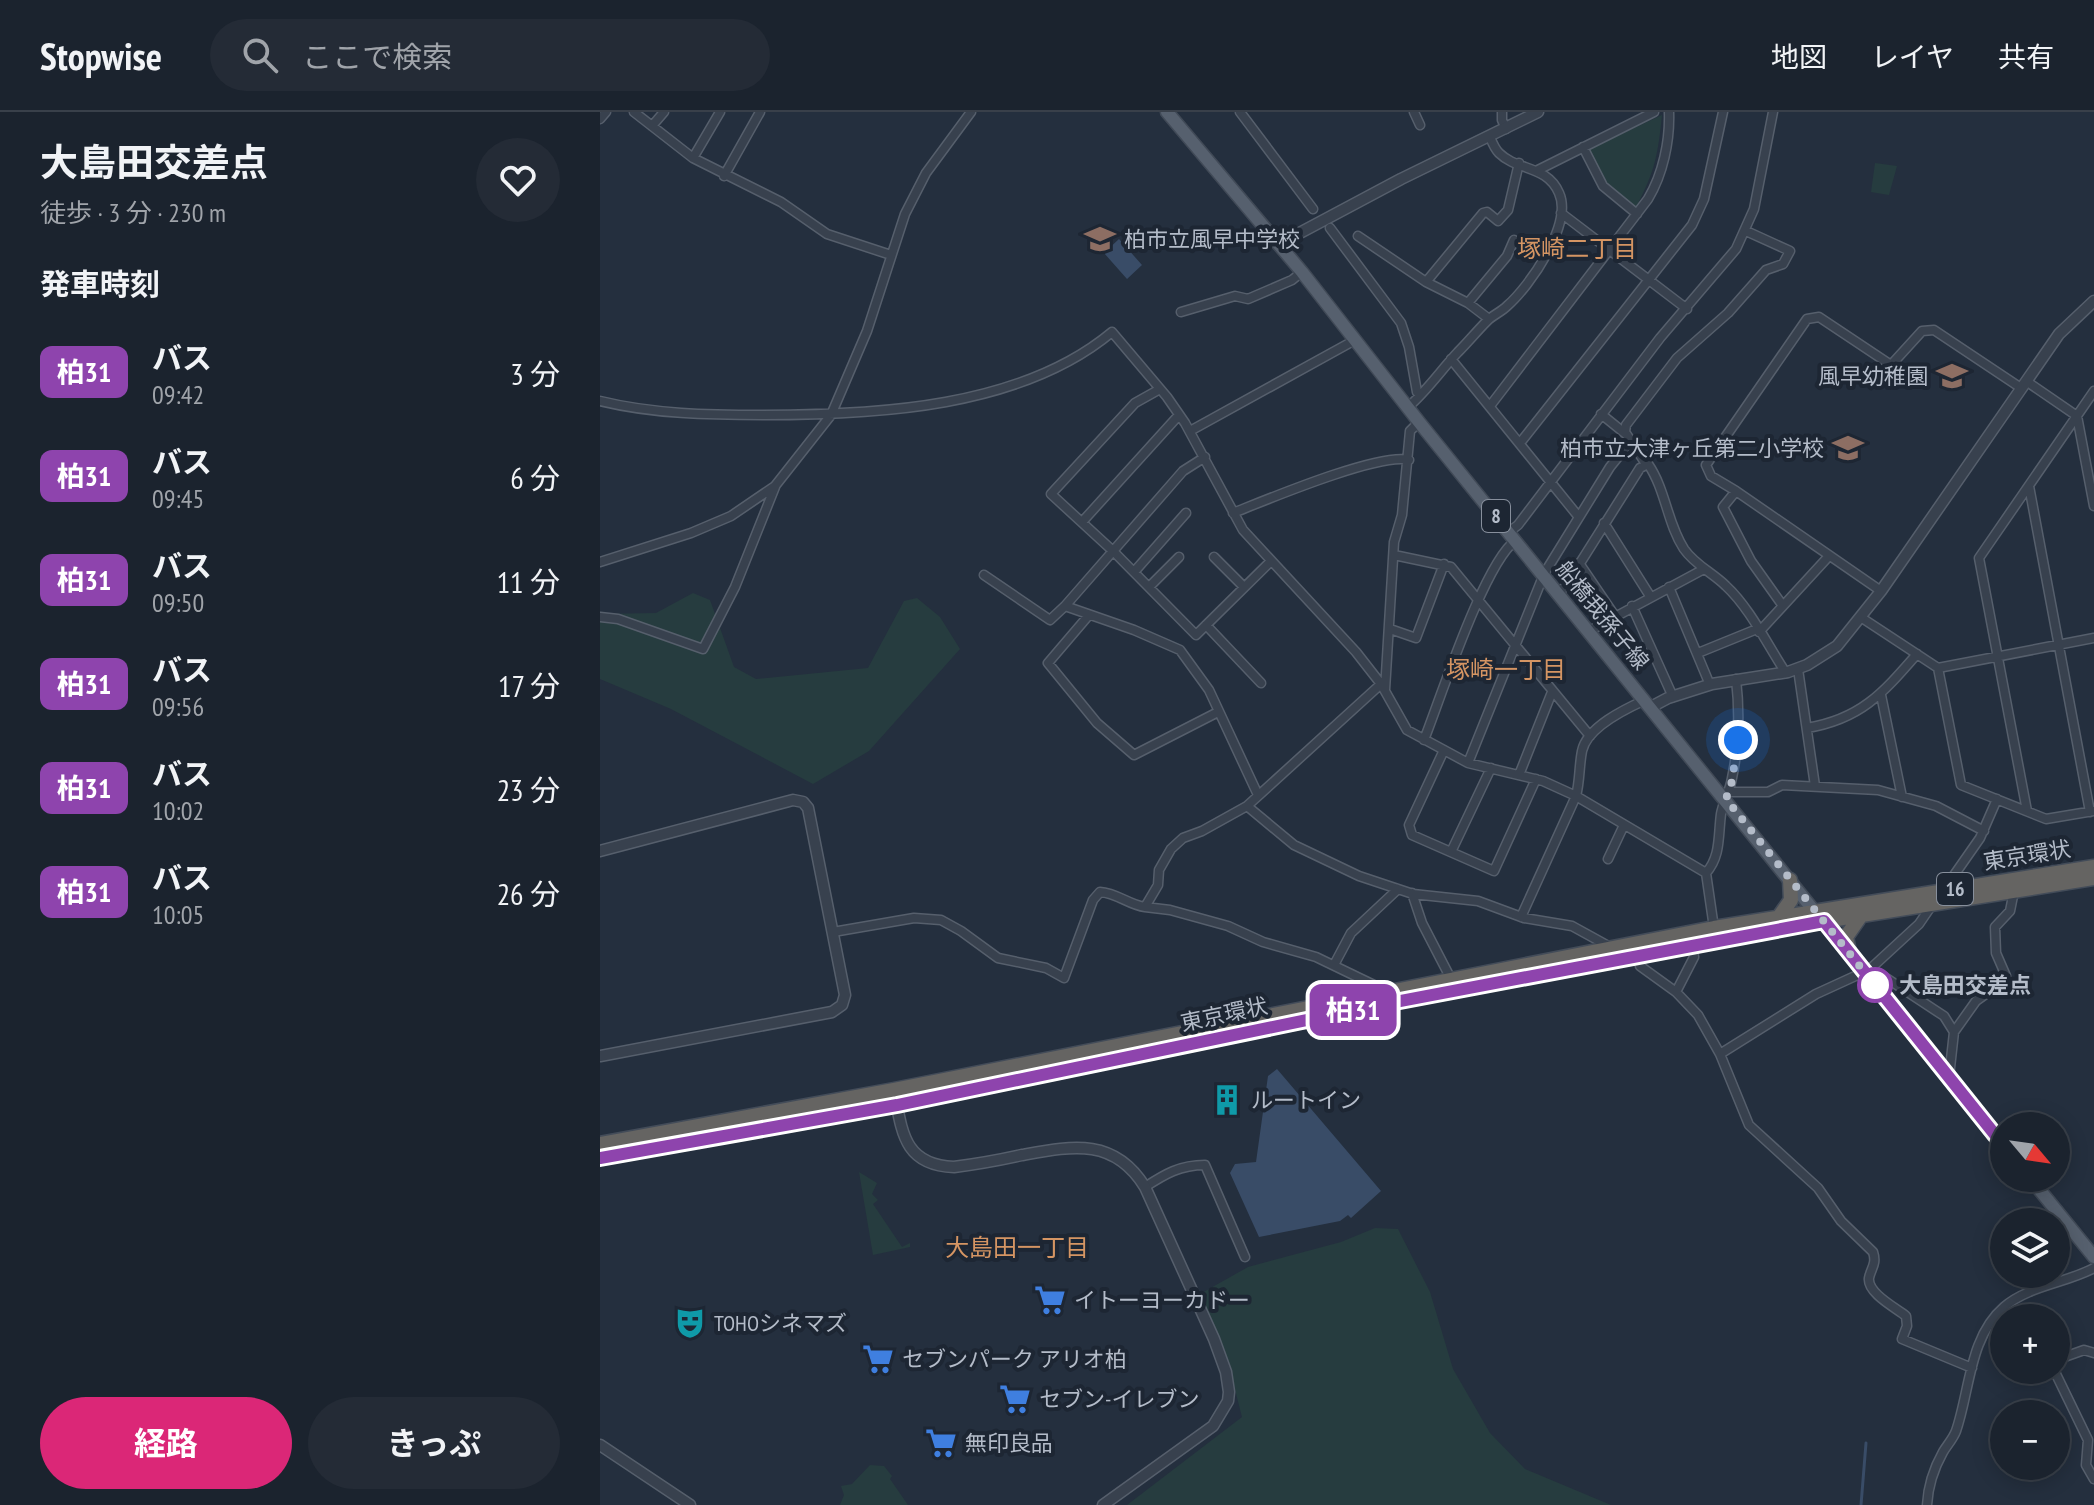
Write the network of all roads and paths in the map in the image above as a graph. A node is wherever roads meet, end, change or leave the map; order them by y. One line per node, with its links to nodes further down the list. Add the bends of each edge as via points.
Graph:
1 (606, 112): 16 (street)
2 (634, 112): 18 (street)
3 (664, 112): 18 (street)
4 (720, 112): 22 (street)
5 (760, 112): 25 (street)
6 (971, 112): 35 (street, via 926,173)
7 (1167, 112): 33 (main road, 船橋我孫子線 / 8)
8 (1240, 112): 26 (street)
9 (1414, 112): 17 (street)
10 (1502, 112): 19 (street)
11 (1538, 112): 19 (street)
12 (1654, 112): 21 (street)
13 (1669, 112): 28 (street, via 1659,178)
14 (1723, 112): 37 (street, via 1700,209)
15 (1773, 112): 30 (street)
16 (600, 119)
17 (1420, 125)
18 (652, 126): 22 (street)
19 (1506, 129): 20 (street)
20 (1490, 137): 23 (street, via 1498,153); 33 (street)
21 (1583, 147): 24 (street); 28 (street, via 1603,186)
22 (693, 158): 25 (street)
23 (1519, 163): 24 (street); 38 (street, via 1508,210 1498,221 1483,213)
24 (1538, 170): 27 (street, via 1559,192)
25 (724, 176): 35 (street, via 781,202 827,234)
26 (1313, 209)
27 (1561, 213): 34 (street); 43 (street, via 1543,259 1507,307)
28 (1637, 214): 34 (street)
29 (1330, 228): 49 (street, via 1401,323)
30 (1746, 231): 41 (street); 59 (street, via 1790,251 1783,264 1766,270 1675,360 1626,425)
31 (1358, 236): 38 (street)
32 (1514, 240): 40 (street)
33 (1279, 244): 36 (main road, 船橋我孫子線 / 8)
34 (1610, 250): 37 (street); 51 (street)
35 (891, 255): 54 (street, via 867,331)
36 (1302, 272): 42 (street, via 1248,299 1235,296); 44 (main road, 船橋我孫子線 / 8)
37 (1648, 279): 41 (street); 60 (street)
38 (1426, 282): 40 (street)
39 (2094, 301): 46 (street, via 2064,328)
40 (1468, 303): 43 (street)
41 (1687, 309): 53 (street)
42 (1181, 312)
43 (1489, 319): 45 (street)
44 (1355, 340): 52 (main road, 船橋我孫子線 / 8); 58 (street)
45 (1451, 359): 49 (street); 51 (street)
46 (2023, 384): 56 (street); 67 (street, via 1934,330 1922,331 1891,365 1819,317 1807,319 1706,465 1711,476); 91 (street)
47 (1160, 389): 54 (street, via 1112,332 1078,357 986,392); 55 (street); 72 (street, via 1135,403 1051,494)
48 (2094, 391): 56 (street)
49 (1420, 395): 52 (street)
50 (600, 401): 54 (street, via 714,415)
51 (1490, 406): 60 (street)
52 (1408, 407): 57 (main road, 船橋我孫子線 / 8)
53 (1601, 414): 59 (street); 64 (street)
54 (831, 415): 66 (street)
55 (1179, 415): 58 (street); 72 (street)
56 (2077, 416): 65 (street); 68 (street)
57 (1419, 422): 62 (street, via 1410,431); 74 (main road, 船橋我孫子線 / 8)
58 (1190, 431): 61 (street)
59 (1629, 438): 63 (street); 71 (street)
60 (1520, 443): 64 (street)
61 (1205, 457): 70 (street); 75 (street, via 1183,471)
62 (1409, 460): 70 (street, via 1401,457 1356,468); 76 (street)
63 (1646, 464): 73 (street); 84 (street, via 1659,480 1677,537)
64 (1550, 481): 71 (street); 74 (street)
65 (2029, 485): 108 (street); 111 (street, via 1979,558)
66 (775, 486): 81 (street, via 731,516); 100 (street, via 735,587 703,649)
67 (1736, 491): 77 (street); 97 (street, via 1723,507 1751,561)
68 (2094, 502)
69 (1186, 513): 85 (street)
70 (1233, 513): 80 (street)
71 (1578, 516): 86 (street)
72 (1082, 522): 75 (street)
73 (1604, 523): 82 (street); 93 (street)
74 (1513, 536): 86 (main road, 船橋我孫子線 / 8); 94 (street)
75 (1113, 551): 85 (street); 95 (street)
76 (1394, 555): 83 (street); 103 (street)
77 (1829, 556): 91 (street); 97 (street)
78 (1179, 557): 88 (street)
79 (1214, 557): 89 (street)
80 (1271, 561): 89 (street); 118 (street)
81 (600, 562)
82 (1579, 563): 92 (street); 99 (street)
83 (1444, 564): 94 (street); 103 (street, via 1416,638)
84 (1704, 569): 90 (street); 104 (street, via 1726,586)
85 (1134, 572): 88 (street)
86 (1544, 574): 92 (main road, 船橋我孫子線 / 8); 107 (street)
87 (984, 575): 95 (street, via 1050,620)
88 (1149, 587): 102 (street, via 1196,635)
89 (1244, 587): 102 (street)
90 (1669, 587): 93 (street); 109 (street)
91 (1881, 591): 101 (street)
92 (1558, 592): 105 (main road, 船橋我孫子線 / 8)
93 (1650, 596): 96 (street)
94 (1479, 601): 107 (street); 126 (street)
95 (1065, 606): 98 (street)
96 (1632, 606): 99 (street); 121 (street)
97 (1783, 606): 104 (street)
98 (1089, 615): 123 (street, via 1180,650); 123 (street, via 1048,663 1097,723 1134,755)
99 (1615, 616): 105 (street)
100 (600, 617)
101 (1862, 618): 110 (street); 113 (street, via 1837,646)
102 (1206, 625): 116 (street)
103 (1390, 629): 118 (street)
104 (1758, 630): 109 (street); 114 (street)
105 (1589, 631): 122 (main road, 船橋我孫子線 / 8)
106 (2094, 638): 108 (street)
107 (1516, 644): 119 (street); 128 (street)
108 (2059, 644): 111 (street); 140 (street)
109 (1698, 653): 117 (street)
110 (1917, 654): 112 (street); 120 (street)
111 (1999, 656): 112 (street); 139 (street)
112 (1938, 668): 137 (street, via 1961,785)
113 (1798, 669): 114 (street); 124 (street)
114 (1786, 673): 115 (street)
115 (1736, 679): 117 (street); 135 (street, via 1740,720)
116 (1261, 683)
117 (1710, 685): 121 (street)
118 (1383, 688): 126 (street, via 1407,730); 133 (street)
119 (1552, 692): 125 (street); 130 (street)
120 (1881, 695): 124 (street, via 1836,723); 136 (street)
121 (1673, 697): 122 (street)
122 (1648, 704): 125 (street, via 1612,718); 135 (main road, 船橋我孫子線 / 8)
123 (1218, 712): 133 (street)
124 (1807, 728): 132 (street)
125 (1590, 736): 134 (street, via 1582,748)
126 (1424, 740): 127 (street)
127 (1444, 750): 128 (street); 144 (street, via 1409,825 1412,835)
128 (1468, 763): 129 (street)
129 (1491, 768): 130 (street); 144 (street)
130 (1519, 775): 131 (street)
131 (1536, 779): 134 (street); 144 (street, via 1494,871)
132 (1815, 786): 135 (street, via 1782,785 1768,792); 136 (street)
133 (1258, 795): 138 (street)
134 (1576, 796): 141 (street); 157 (street)
135 (1727, 796): 147 (street, via 1719,847); 149 (main road, 船橋我孫子線 / 8)
136 (1902, 797): 142 (street, via 1936,806)
137 (1997, 799): 139 (street); 142 (street)
138 (1247, 806): 150 (street, via 1305,852); 154 (street, via 1171,849)
139 (2027, 811): 140 (street, via 2046,819)
140 (2092, 811)
141 (1624, 825): 145 (street); 147 (street)
142 (1984, 831): 153 (street)
143 (600, 851): 160 (street, via 799,800 808,808)
144 (1451, 852)
145 (1608, 859)
146 (2094, 867): 153 (highway, 東京環状 / 16)
147 (1706, 873): 159 (street)
148 (2094, 878): 151 (highway, 東京環状 / 16)
149 (1790, 880): 156 (main road, 船橋我孫子線 / 8); 158 (highway, via 1791,900)
150 (1398, 889): 152 (street); 165 (street, via 1351,933)
151 (2014, 891): 153 (highway, 東京環状 / 16); 170 (street, via 2010,911 1995,927 2004,981 1976,1001)
152 (1412, 893): 157 (street, via 1478,901); 167 (street)
153 (1938, 897): 155 (highway, 東京環状 / 16); 156 (highway, 東京環状 / 16); 166 (street, via 1919,924)
154 (1145, 907): 160 (street, via 1100,892 1067,975 1061,978 1046,968 998,958 941,920 914,918); 165 (street, via 1210,920)
155 (1862, 914): 156 (highway, 東京環状 / 16); 163 (highway, via 1846,937)
156 (1819, 916): 158 (highway, 東京環状 / 16); 161 (highway, 東京環状 / 16); 163 (main road, 船橋我孫子線 / 8)
157 (1521, 917): 162 (street, via 1572,926)
158 (1779, 917): 159 (highway, 東京環状 / 16)
159 (1714, 928): 162 (highway, 東京環状 / 16)
160 (833, 932): 172 (street, via 845,995 832,1012)
161 (1692, 946): 164 (highway, 東京環状 / 16); 168 (street, via 1694,957)
162 (1612, 948): 167 (highway, 東京環状 / 16)
163 (1849, 952): 166 (main road, 船橋我孫子線 / 8)
164 (1638, 957): 168 (street, via 1640,966); 175 (highway, 東京環状 / 16)
165 (1334, 965): 169 (street, via 1374,985)
166 (1867, 971): 170 (street, via 1944,1016); 171 (street, via 1816,994); 173 (main road, 船橋我孫子線 / 8)
167 (1451, 979): 169 (highway, 東京環状 / 16)
168 (1676, 992): 171 (street, via 1698,1015)
169 (1376, 995): 174 (highway, 東京環状 / 16)
170 (1954, 1032): 173 (street)
171 (1720, 1054): 188 (street, via 1749,1125 1818,1188 1841,1221 1873,1252 1870,1286 1906,1316 1902,1339)
172 (600, 1056)
173 (1949, 1077): 176 (main road, 船橋我孫子線 / 8)
174 (894, 1090): 175 (street); 177 (highway, 東京環状 / 16)
175 (897, 1105): 178 (highway, 東京環状 / 16); 179 (street, via 910,1149 937,1166 1085,1147 1114,1155)
176 (1990, 1128)
177 (600, 1144)
178 (600, 1158)
179 (1145, 1187): 181 (street, via 1174,1170 1205,1165); 193 (street, via 1214,1339 1229,1392 1213,1426)
180 (2041, 1192): 182 (main road)
181 (1245, 1257)
182 (2094, 1257)
183 (2094, 1268): 184 (street)
184 (2009, 1304)
185 (1990, 1323): 188 (street)
186 (2094, 1353): 187 (street)
187 (2070, 1355)
188 (1972, 1368): 194 (street, via 1956,1432 1934,1471)
189 (2061, 1384): 191 (street, via 2088,1440 2086,1465)
190 (600, 1445): 192 (street)
191 (2094, 1479)
192 (690, 1505)
193 (1103, 1505)
194 (1927, 1505)

